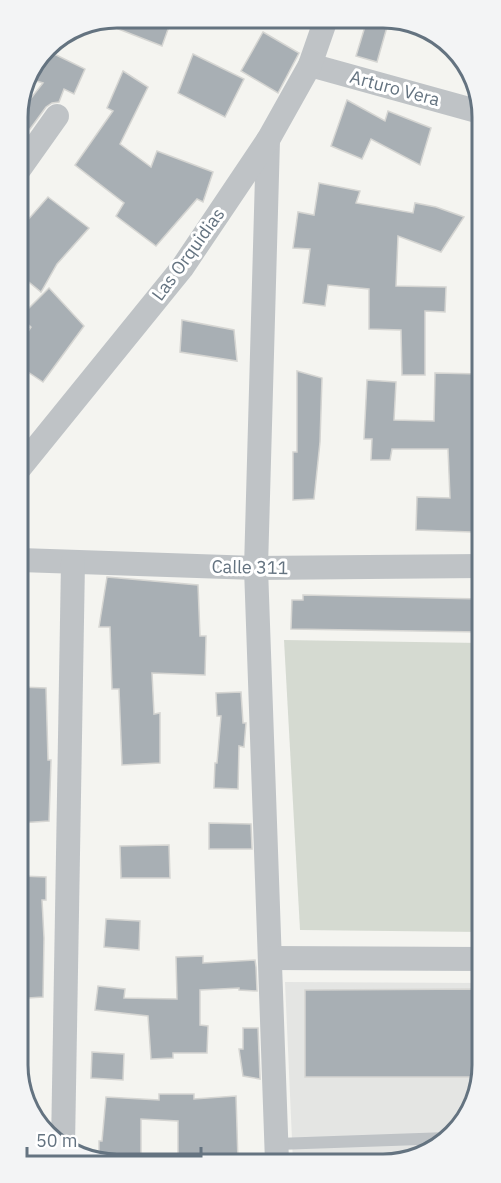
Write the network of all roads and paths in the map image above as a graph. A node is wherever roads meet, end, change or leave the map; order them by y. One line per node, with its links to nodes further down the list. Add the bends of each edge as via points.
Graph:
1 (323, 28): 2 (street, Las Orquidias)
2 (310, 65): 3 (street, Arturo Vera); 5 (street, Las Orquidias)
3 (472, 110)
4 (57, 116): 6 (street)
5 (268, 140): 7 (street, Las Orquidias, via 182,268); 11 (street)
6 (29, 156)
7 (28, 441)
8 (29, 560): 9 (street, Calle 311)
9 (73, 562): 11 (street, Calle 311); 14 (street)
10 (472, 566): 11 (street, Calle 311)
11 (256, 568): 12 (street)
12 (272, 958): 13 (street); 16 (street)
13 (472, 959)
14 (63, 1136)
15 (434, 1139): 16 (lane)
16 (277, 1153)

